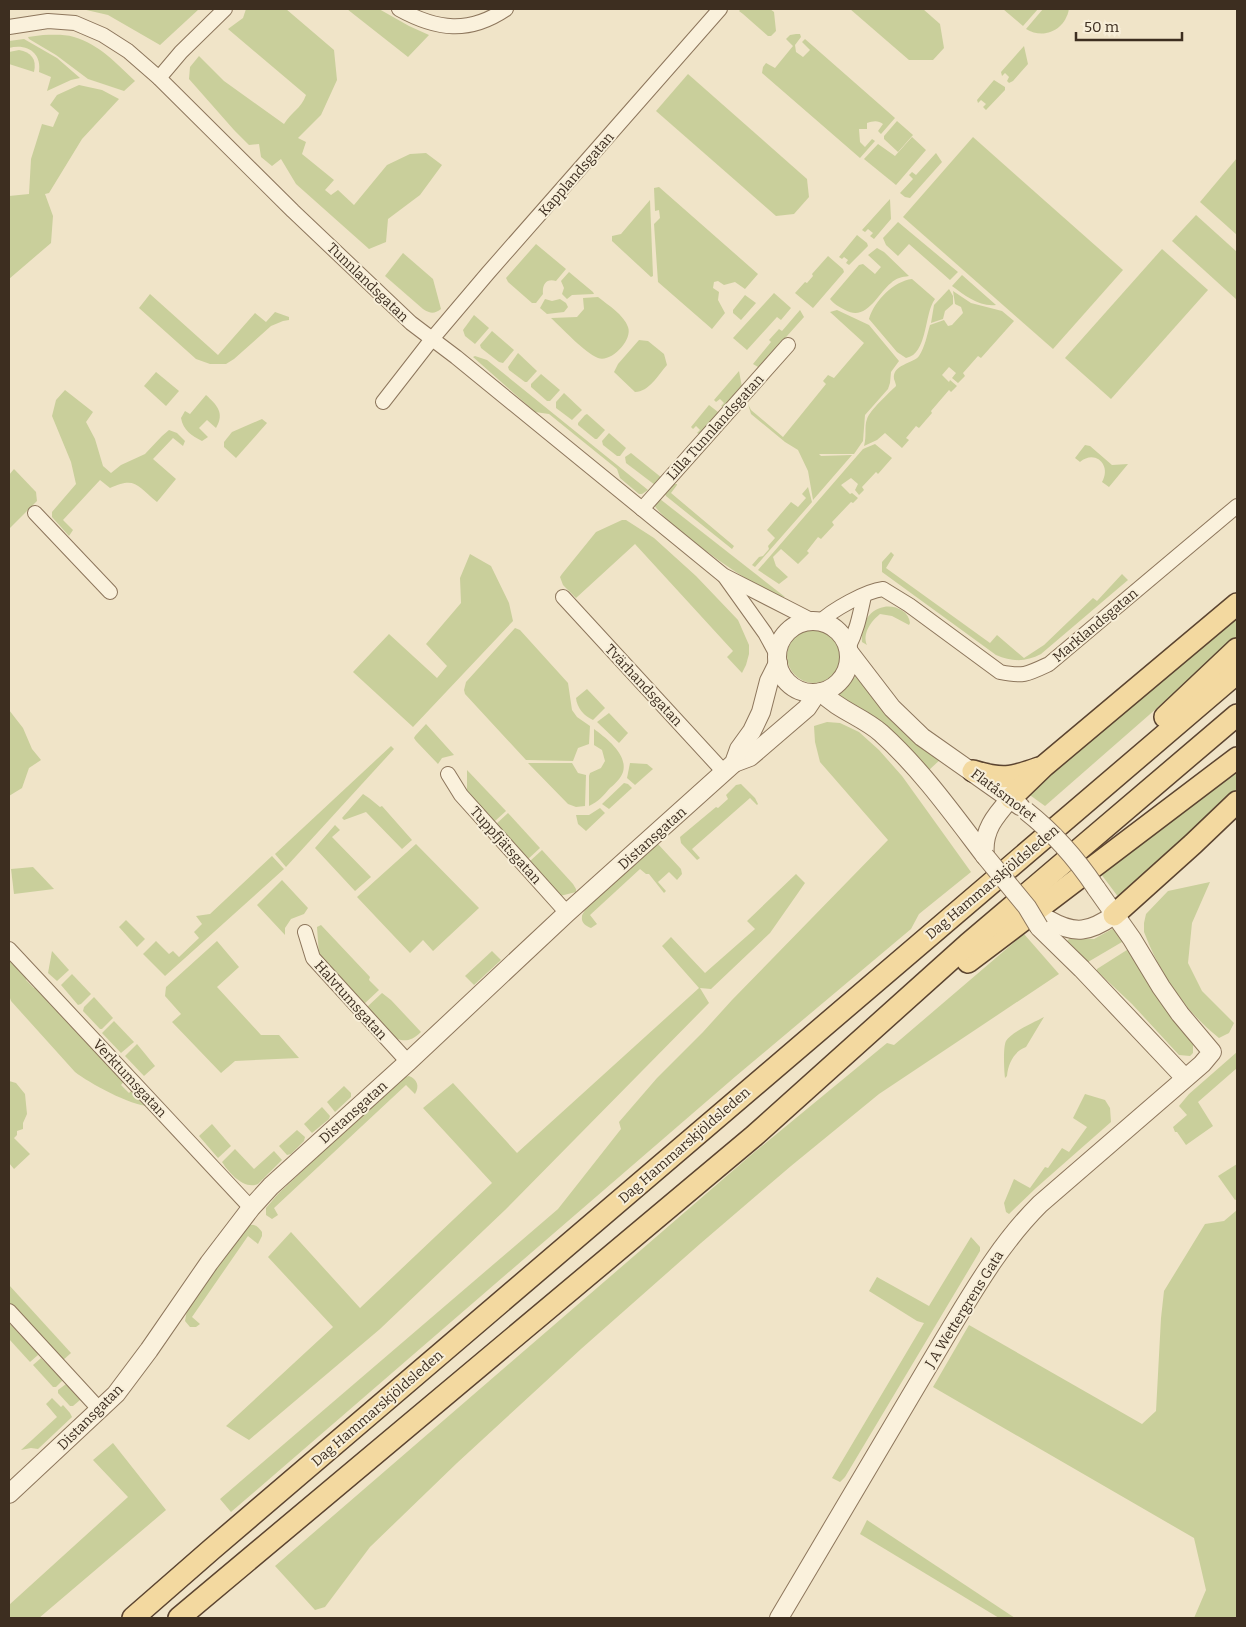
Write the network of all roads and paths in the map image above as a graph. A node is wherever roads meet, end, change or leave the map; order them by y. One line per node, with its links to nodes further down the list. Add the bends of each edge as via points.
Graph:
1 (225, 9): 6 (street)
2 (400, 9): 3 (street, via 419,19 454,26 482,22)
3 (506, 9)
4 (720, 9): 7 (street, Kapplandsgatan)
5 (9, 27): 6 (street, Tunnlandsgatan, via 59,20 90,28 128,51)
6 (159, 78): 7 (street, Tunnlandsgatan, via 300,217 411,323)
7 (432, 339): 9 (street, Kapplandsgatan); 11 (street, Tunnlandsgatan)
8 (788, 345): 11 (street, Lilla Tunnlandsgatan)
9 (383, 402)
10 (1237, 506): 15 (street, Marklandsgatan, via 1049,664 1030,673 1017,676 1000,672 887,591 878,590)
11 (642, 509): 13 (street, Tunnlandsgatan)
12 (35, 514): 14 (street)
13 (723, 575): 18 (street, Tunnlandsgatan); 21 (street, Tunnlandsgatan, via 765,633)
14 (110, 592)
15 (864, 596): 18 (street, Marklandsgatan); 20 (street)
16 (563, 597): 27 (street, Tvärhandsgatan)
17 (1237, 604): 26 (main road)
18 (817, 621): 20 (street, Flatåsmotet, via 837,631 844,638); 21 (street, via 798,624 788,631 779,644)
19 (1237, 649): 35 (main road, via 1070,805)
20 (848, 650): 23 (street, via 843,677 836,685); 29 (street, Flatåsmotet, via 892,708 922,736)
21 (777, 659): 23 (street, via 784,678 795,688 809,693); 27 (street, Distansgatan, via 761,712)
22 (1237, 673): 35 (main road, Dag Hammarskjöldsleden)
23 (819, 692): 27 (street, Distansgatan, via 807,708 750,757); 34 (street, via 880,732 920,774)
24 (1237, 715): 44 (main road, via 968,944)
25 (1237, 758): 44 (main road, via 977,955)
26 (1044, 766): 29 (main road, via 1003,778); 31 (main road)
27 (729, 768): 36 (street, Distansgatan)
28 (448, 774): 36 (street, Tuppfjätsgatan, via 461,795)
29 (980, 775): 31 (street, Flatåsmotet)
30 (1237, 802): 33 (main road)
31 (1019, 804): 34 (street, via 992,821); 37 (street, Flatåsmotet, bridge, via 1063,844)
32 (1237, 808): 33 (main road)
33 (1220, 819): 37 (main road)
34 (983, 852): 38 (street, bridge)
35 (1016, 861): 49 (main road, Dag Hammarskjöldsleden)
36 (567, 913): 42 (street, Distansgatan)
37 (1114, 914): 38 (street, via 1098,925 1080,930); 41 (street, Flatåsmotet, via 1161,988)
38 (1044, 924): 43 (street)
39 (305, 932): 42 (street, Halvtumsgatan, via 313,958)
40 (9, 949): 45 (street, Verktumsgatan)
41 (1212, 1052): 43 (street, J A Wettergrens Gata)
42 (408, 1062): 45 (street, Distansgatan)
43 (1184, 1078): 55 (street, J A Wettergrens Gata, via 1018,1227 948,1331)
44 (754, 1136): 50 (main road)
45 (250, 1208): 47 (street, Distansgatan, via 149,1350)
46 (9, 1311): 47 (street)
47 (100, 1410): 48 (street, Distansgatan)
48 (9, 1494)
49 (205, 1555): 51 (main road); 52 (main road, Dag Hammarskjöldsleden)
50 (237, 1569): 53 (main road); 54 (main road)
51 (124, 1618)
52 (133, 1618)
53 (179, 1618)
54 (185, 1618)
55 (780, 1618)

